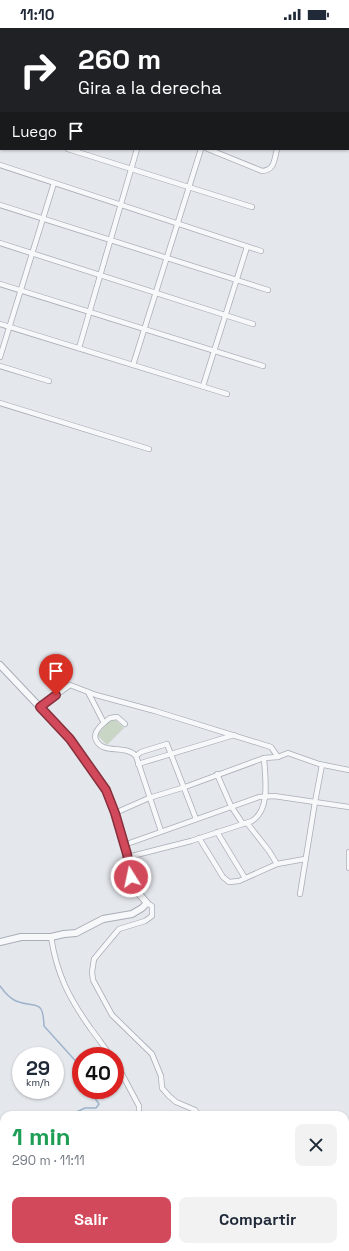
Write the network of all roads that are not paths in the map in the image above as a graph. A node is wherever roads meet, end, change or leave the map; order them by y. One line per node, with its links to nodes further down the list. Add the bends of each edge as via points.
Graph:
1 (71, 150): 7 (street)
2 (137, 150): 7 (street)
3 (201, 150): 9 (street)
4 (210, 150): 5 (street, via 262,171 268,171 273,166)
5 (277, 150)
6 (0, 165): 8 (street)
7 (132, 169): 9 (street); 11 (street)
8 (54, 183): 11 (street); 13 (street)
9 (190, 187): 12 (street); 14 (street)
10 (0, 205): 13 (street)
11 (122, 205): 14 (street); 15 (street)
12 (252, 207)
13 (42, 218): 15 (street); 19 (street)
14 (178, 224): 17 (street); 20 (street)
15 (111, 240): 20 (street); 21 (street)
16 (0, 243): 19 (street)
17 (247, 247): 18 (street); 22 (street)
18 (261, 251)
19 (32, 253): 21 (street); 25 (street)
20 (168, 258): 22 (street); 26 (street)
21 (101, 275): 26 (street); 27 (street)
22 (237, 280): 24 (street); 28 (street)
23 (0, 284): 25 (street)
24 (268, 290)
25 (20, 291): 27 (street); 31 (street)
26 (156, 293): 28 (street); 32 (street)
27 (90, 312): 32 (street); 33 (street)
28 (226, 315): 30 (street); 34 (street)
29 (0, 324): 31 (street)
30 (253, 324)
31 (9, 326): 33 (street); 35 (street)
32 (145, 330): 34 (street); 36 (street)
33 (79, 348): 36 (street)
34 (214, 351): 38 (street); 40 (street)
35 (0, 356)
36 (133, 365): 40 (street)
37 (0, 366): 39 (street)
38 (263, 366)
39 (49, 381)
40 (203, 386): 41 (street)
41 (227, 394)
42 (0, 403): 43 (street)
43 (149, 449)
44 (0, 665): 46 (street)
45 (88, 692): 46 (street, via 70,685); 47 (street); 49 (street)
46 (40, 707): 64 (street, via 70,739 106,790)
47 (104, 723): 48 (street, via 114,717); 51 (street, via 95,734 99,744 104,748 124,750)
48 (125, 724)
49 (234, 735): 50 (street); 52 (street, via 271,747)
50 (172, 754): 51 (street, via 167,744); 54 (street); 58 (street)
51 (136, 756): 54 (street)
52 (278, 757): 53 (street); 55 (street, via 288,753)
53 (264, 758): 57 (street); 59 (street)
54 (138, 764): 60 (street)
55 (322, 765): 56 (street); 61 (street)
56 (349, 770)
57 (217, 774): 58 (street); 62 (street)
58 (185, 787): 60 (street); 65 (street)
59 (264, 796): 61 (street); 62 (street); 66 (street, via 256,819)
60 (149, 798): 64 (street); 67 (street)
61 (314, 802): 63 (street); 73 (street)
62 (231, 806): 65 (street); 66 (street)
63 (349, 806)
64 (115, 813): 70 (street)
65 (196, 819): 67 (street)
66 (245, 823): 68 (street); 74 (street)
67 (162, 831): 70 (street)
68 (218, 832): 69 (street); 76 (street)
69 (199, 838): 72 (street); 76 (street, via 227,881)
70 (124, 845): 72 (street)
71 (349, 852): 75 (street)
72 (128, 857): 78 (street, via 134,888)
73 (305, 859): 74 (street); 77 (street)
74 (277, 864): 76 (street)
75 (349, 868)
76 (245, 878)
77 (300, 894)
78 (147, 903): 79 (street, via 132,914 103,919 76,933); 84 (street, via 152,906 152,916 145,921 119,929 94,959 93,980 112,1015 152,1054 161,1076 162,1088 168,1096)
79 (51, 937): 80 (street, via 21,937); 81 (street, via 55,961 71,1000)
80 (0, 942)
81 (105, 1047)
82 (124, 1078): 83 (street, via 139,1106)
83 (139, 1111)
84 (197, 1111)

